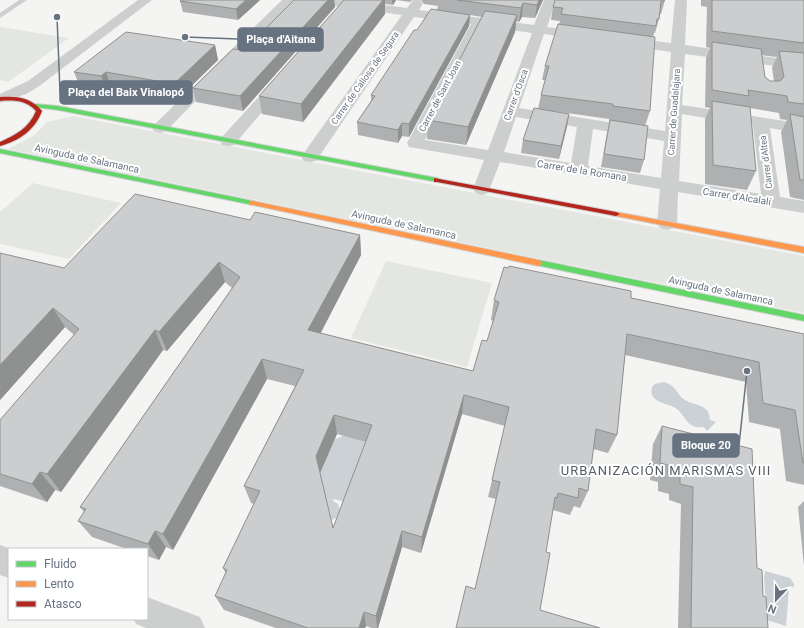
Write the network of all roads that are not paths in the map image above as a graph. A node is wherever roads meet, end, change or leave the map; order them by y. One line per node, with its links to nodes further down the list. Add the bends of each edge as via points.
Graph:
1 (24, 0): 11 (lane)
2 (146, 0): 20 (street, via 33,84 21,92)
3 (160, 0): 21 (street, via 41,86 32,94)
4 (289, 0): 26 (street)
5 (320, 0): 9 (street)
6 (419, 0): 10 (street, Carrer de Callosa de Segura)
7 (550, 0): 14 (street, Carrer d'Osca)
8 (681, 0): 15 (street, Carrer de Guadalajara)
9 (347, 4): 10 (street); 12 (street)
10 (411, 12): 13 (street); 33 (street, Carrer de Callosa de Segura)
11 (0, 16)
12 (337, 16)
13 (480, 22): 14 (street); 32 (street, Carrer de Sant Joan, via 415,143)
14 (539, 30): 15 (street); 23 (street, Carrer d'Osca)
15 (678, 49): 16 (street); 22 (street, Carrer de Guadalajara)
16 (762, 60): 17 (street); 19 (street)
17 (804, 66)
18 (290, 70): 29 (street)
19 (764, 75)
20 (1, 99): 21 (street, via 21,99)
21 (34, 104): 26 (street); 30 (street, via 39,111 35,123 20,136)
22 (674, 108): 24 (street); 28 (street, Carrer de Guadalajara)
23 (510, 111): 25 (street); 32 (street, Carrer d'Osca)
24 (761, 122): 27 (street); 37 (street, Carrer d'Altea)
25 (586, 124): 28 (street); 34 (street)
26 (160, 128): 29 (street)
27 (804, 129)
28 (672, 138): 35 (street, Carrer de Guadalajara)
29 (228, 141): 33 (street)
30 (0, 144)
31 (0, 151): 41 (street, Avinguda de Salamanca)
32 (494, 156): 34 (street, Carrer de la Romana); 36 (street, Carrer d'Osca)
33 (310, 157): 36 (street)
34 (579, 170): 35 (street, Carrer de la Romana)
35 (670, 185): 37 (street, Carrer d'Alcalalí); 39 (street, Carrer de Guadalajara)
36 (482, 190): 39 (street)
37 (770, 202): 38 (street, Carrer d'Alcalalí)
38 (804, 207)
39 (667, 224): 40 (street)
40 (804, 250)
41 (804, 318)
42 (148, 613): 43 (street)
43 (189, 628)

